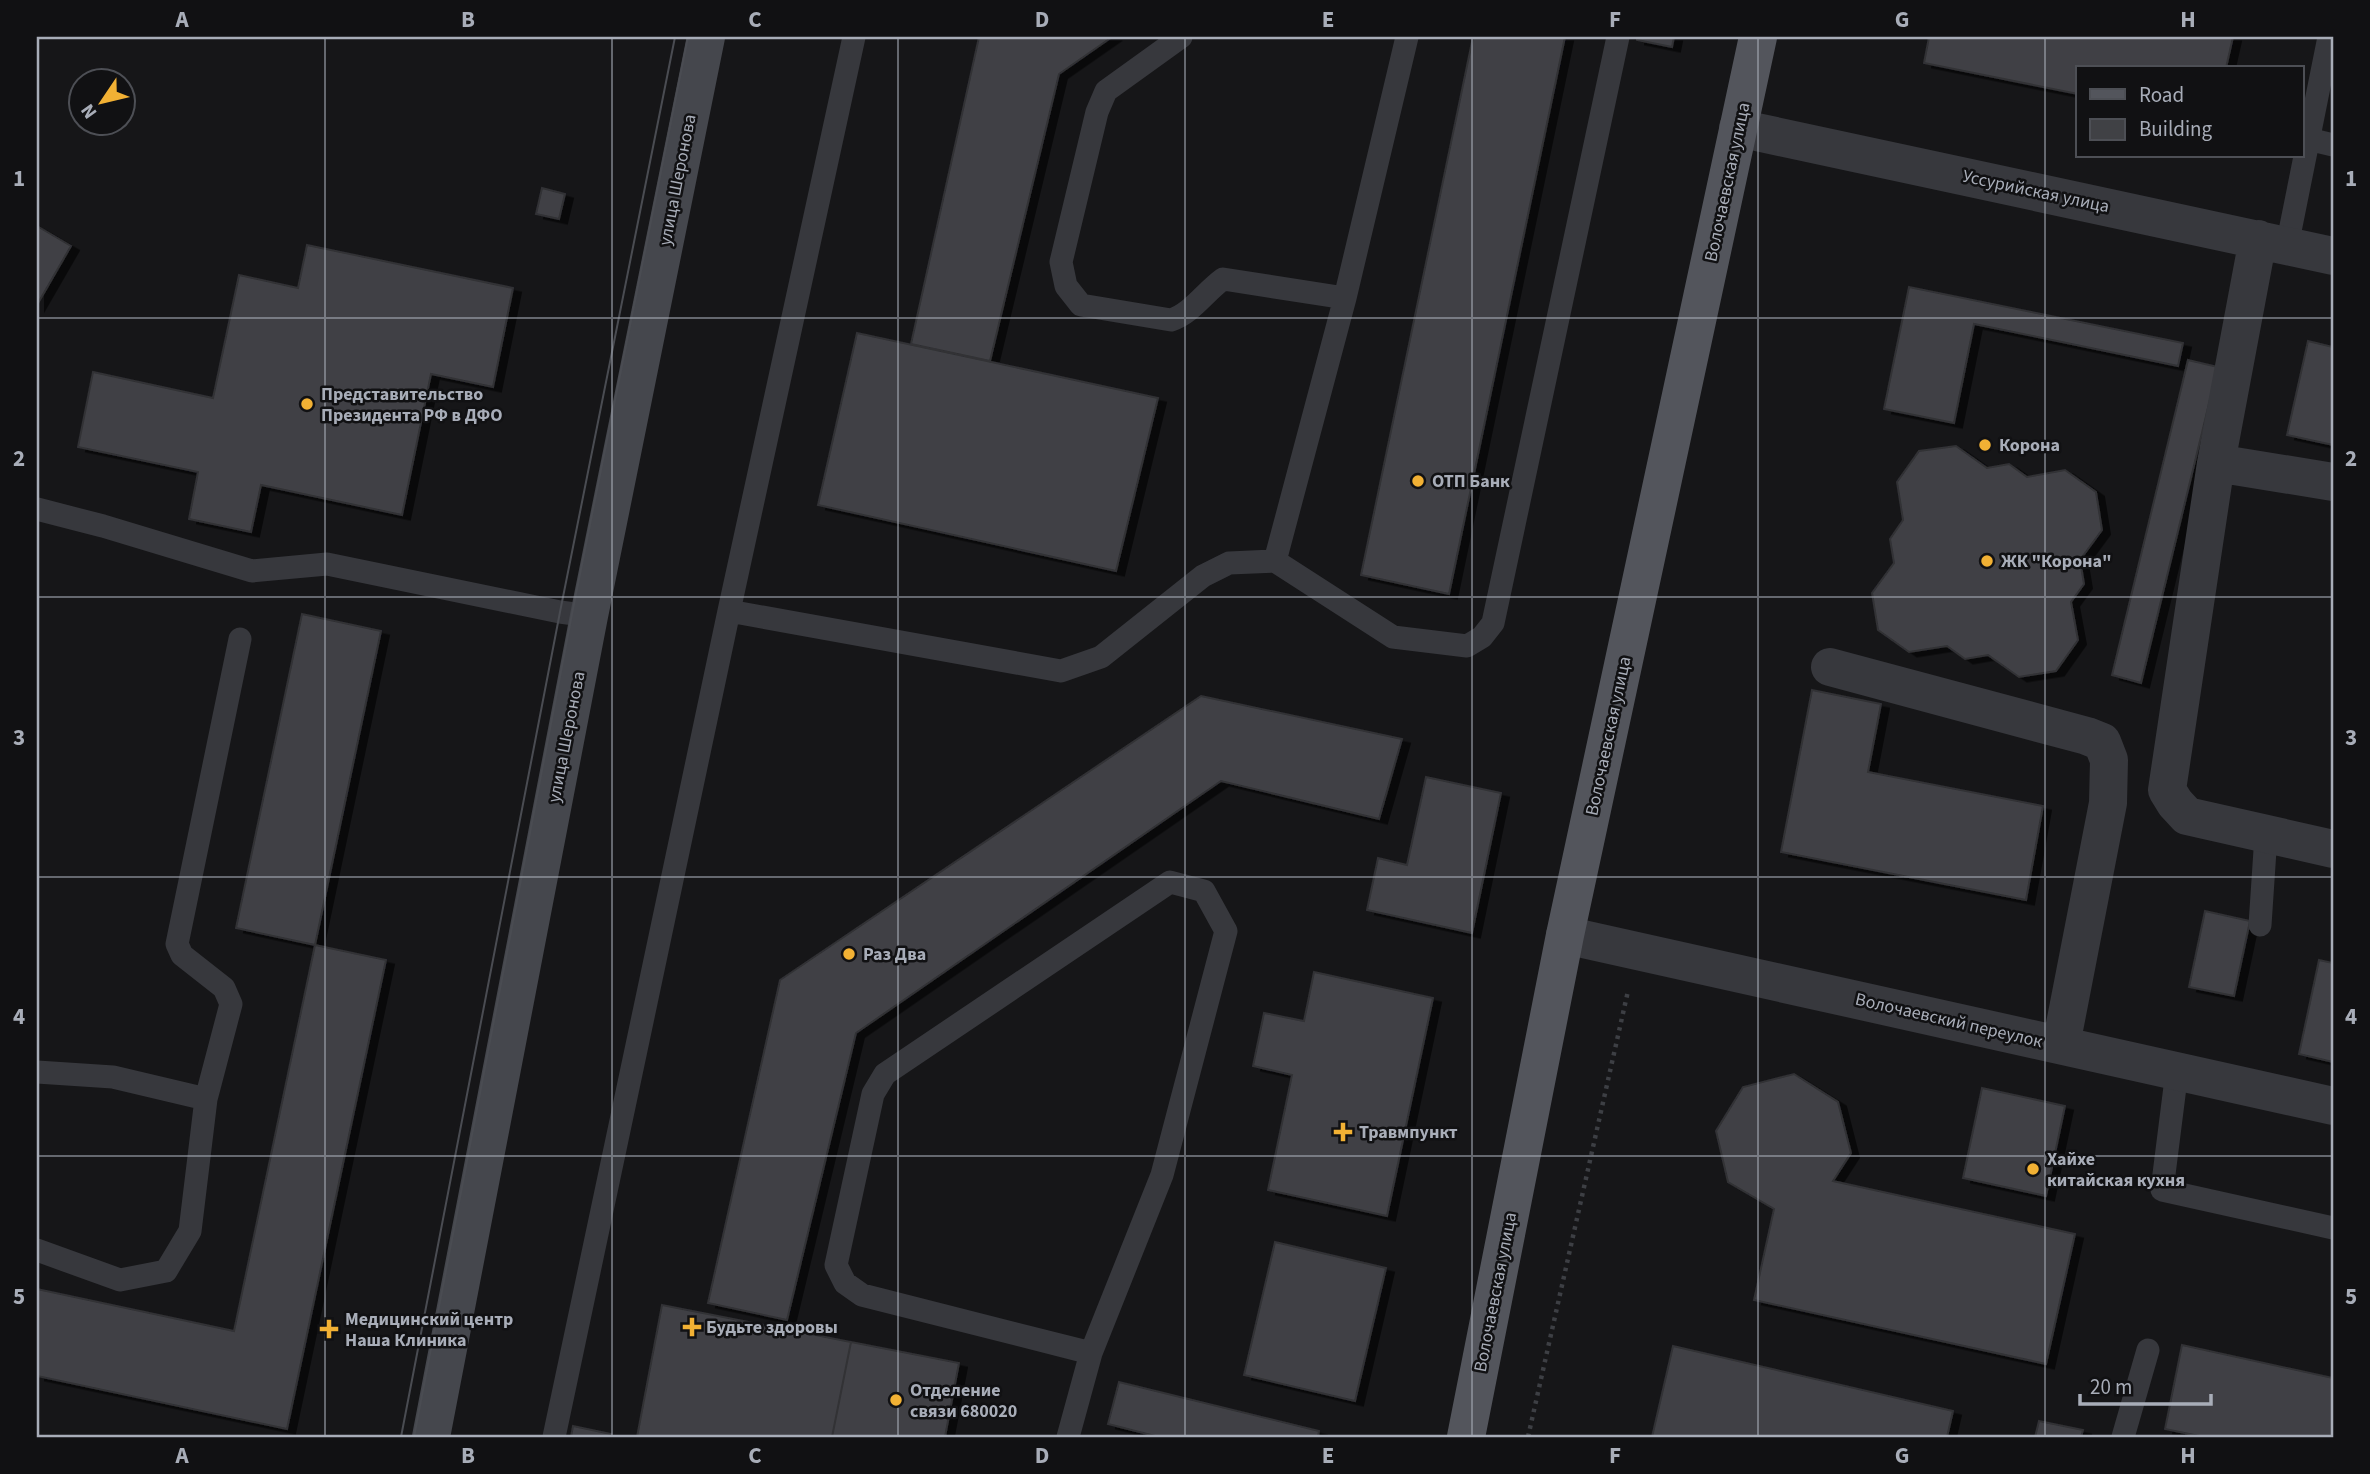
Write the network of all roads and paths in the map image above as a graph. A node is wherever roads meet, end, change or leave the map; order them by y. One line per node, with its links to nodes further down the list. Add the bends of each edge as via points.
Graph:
1 (706, 37): 21 (main road, улица Шеронова)
2 (854, 37): 20 (lane)
3 (1181, 37): 15 (lane, via 1107,91 1097,111 1061,262 1066,286 1082,306 1171,320 1185,316 1223,279)
4 (1407, 37): 15 (lane)
5 (1618, 37): 19 (lane, via 1493,623 1467,646 1394,637)
6 (1758, 37): 8 (main road, Волочаевская улица)
7 (2329, 37): 9 (lane)
8 (1738, 128): 13 (street, Уссурийская улица); 27 (main road, Волочаевская улица)
9 (2308, 139): 10 (lane); 11 (lane)
10 (2333, 145)
11 (2304, 150)
12 (2301, 158): 13 (lane)
13 (2272, 242): 14 (street, Уссурийская улица); 16 (street)
14 (2333, 256)
15 (1345, 298): 19 (lane)
16 (2216, 463): 17 (street); 24 (street, via 2167,790 2187,816)
17 (2333, 482)
18 (37, 509): 21 (lane, via 252,571 327,565)
19 (1275, 561): 20 (lane, via 1229,563 1101,657 1061,670)
20 (729, 611): 39 (lane)
21 (589, 616): 38 (main road, улица Шеронова)
22 (240, 639): 32 (lane, via 177,944 182,955 223,989 231,1004)
23 (1830, 667): 29 (street, via 2102,743 2109,761 2108,803)
24 (2266, 835): 25 (street); 26 (lane)
25 (2333, 849)
26 (2260, 925)
27 (1565, 935): 28 (street, Волочаевский переулок); 41 (main road, Волочаевская улица)
28 (1637, 951): 29 (street, Волочаевский переулок); 42 (path)
29 (2061, 1045): 30 (street, Волочаевский переулок)
30 (2177, 1071): 33 (street, Волочаевский переулок); 34 (lane, via 2162,1190)
31 (37, 1072): 32 (lane, via 113,1077)
32 (205, 1099): 35 (lane, via 190,1231 166,1271 120,1280)
33 (2333, 1106)
34 (2333, 1228)
35 (37, 1250)
36 (2148, 1350): 43 (lane)
37 (1091, 1353): 37 (lane, via 1162,1175 1226,931 1204,891 1170,882 885,1074 873,1094 836,1265 845,1283 862,1295); 40 (lane)
38 (431, 1437)
39 (554, 1437)
40 (1068, 1437)
41 (1466, 1437)
42 (1528, 1437)
43 (2123, 1437)

